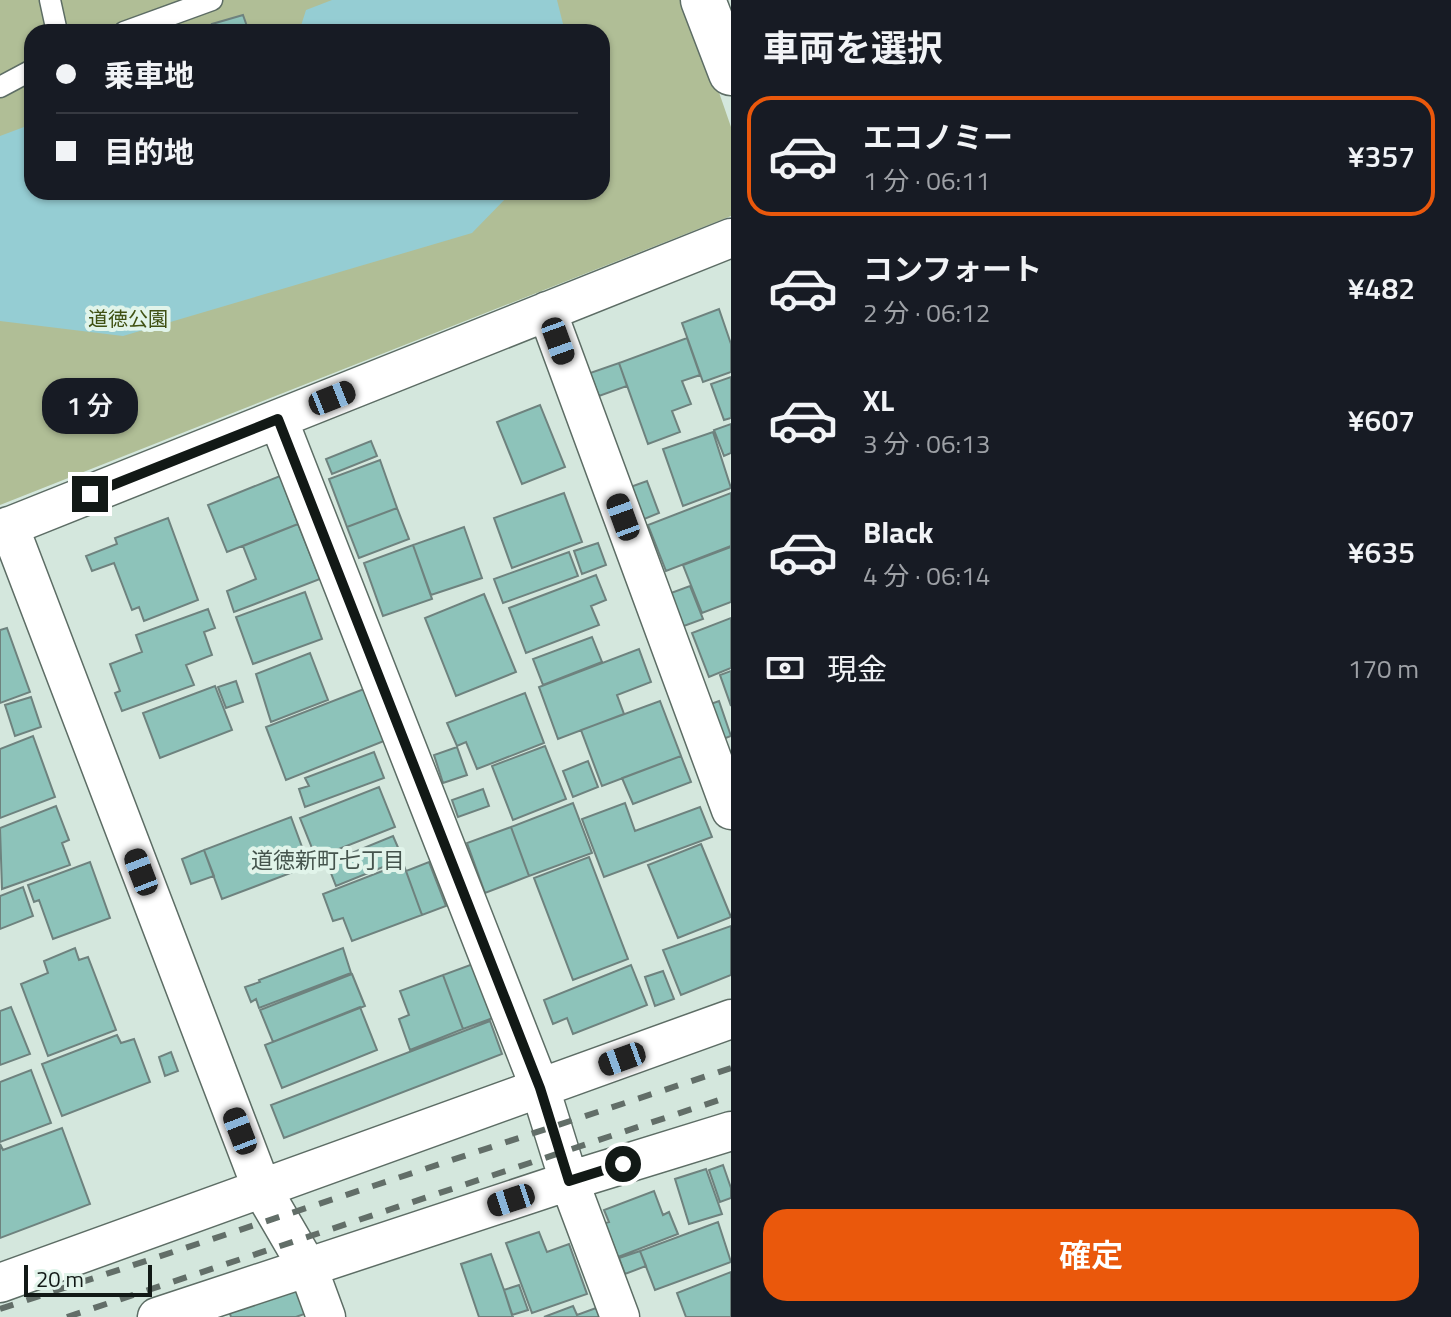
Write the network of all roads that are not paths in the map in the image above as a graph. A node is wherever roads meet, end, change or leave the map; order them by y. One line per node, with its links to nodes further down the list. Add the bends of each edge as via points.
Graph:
1 (50, 0): 4 (lane)
2 (212, 0): 5 (lane)
3 (703, 0): 6 (street)
4 (55, 24)
5 (146, 24)
6 (731, 73)
7 (24, 74): 8 (lane)
8 (0, 87)
9 (731, 238): 10 (street)
10 (547, 311): 11 (street); 13 (street)
11 (278, 419): 12 (street); 15 (street)
12 (4, 528): 18 (street)
13 (731, 810)
14 (731, 1019): 15 (street)
15 (540, 1088): 17 (street); 18 (street)
16 (731, 1131): 17 (street)
17 (569, 1181): 19 (street); 23 (street)
18 (262, 1189): 19 (street); 20 (street)
19 (308, 1268): 21 (street); 22 (street)
20 (0, 1283)
21 (157, 1317)
22 (326, 1317)
23 (620, 1317)

